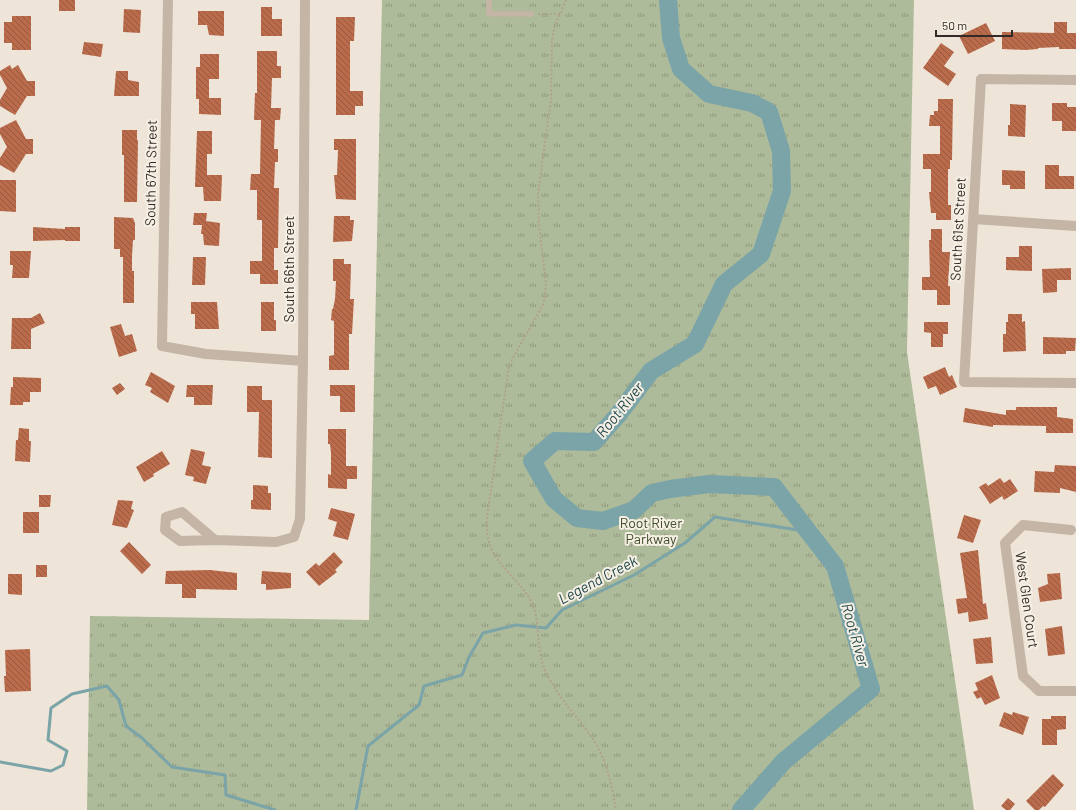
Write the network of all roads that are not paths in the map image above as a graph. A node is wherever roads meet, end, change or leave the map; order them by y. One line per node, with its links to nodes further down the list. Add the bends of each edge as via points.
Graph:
1 (168, 0): 8 (street, South 67th Street, via 162,346 206,354)
2 (305, 0): 8 (street, South 66th Street)
3 (489, 0): 4 (lane, via 489,14)
4 (531, 14)
5 (1076, 80): 6 (street, South 61st Street, via 981,79)
6 (973, 219): 7 (street); 9 (street, South 61st Street, via 964,382)
7 (1076, 226)
8 (303, 361): 11 (street, South 66th Street, via 300,519 294,537 276,542)
9 (1076, 383)
10 (1071, 530): 12 (street, West Glen Court, via 1023,525 1005,544 1023,676 1039,691)
11 (215, 540)
12 (1076, 691)

